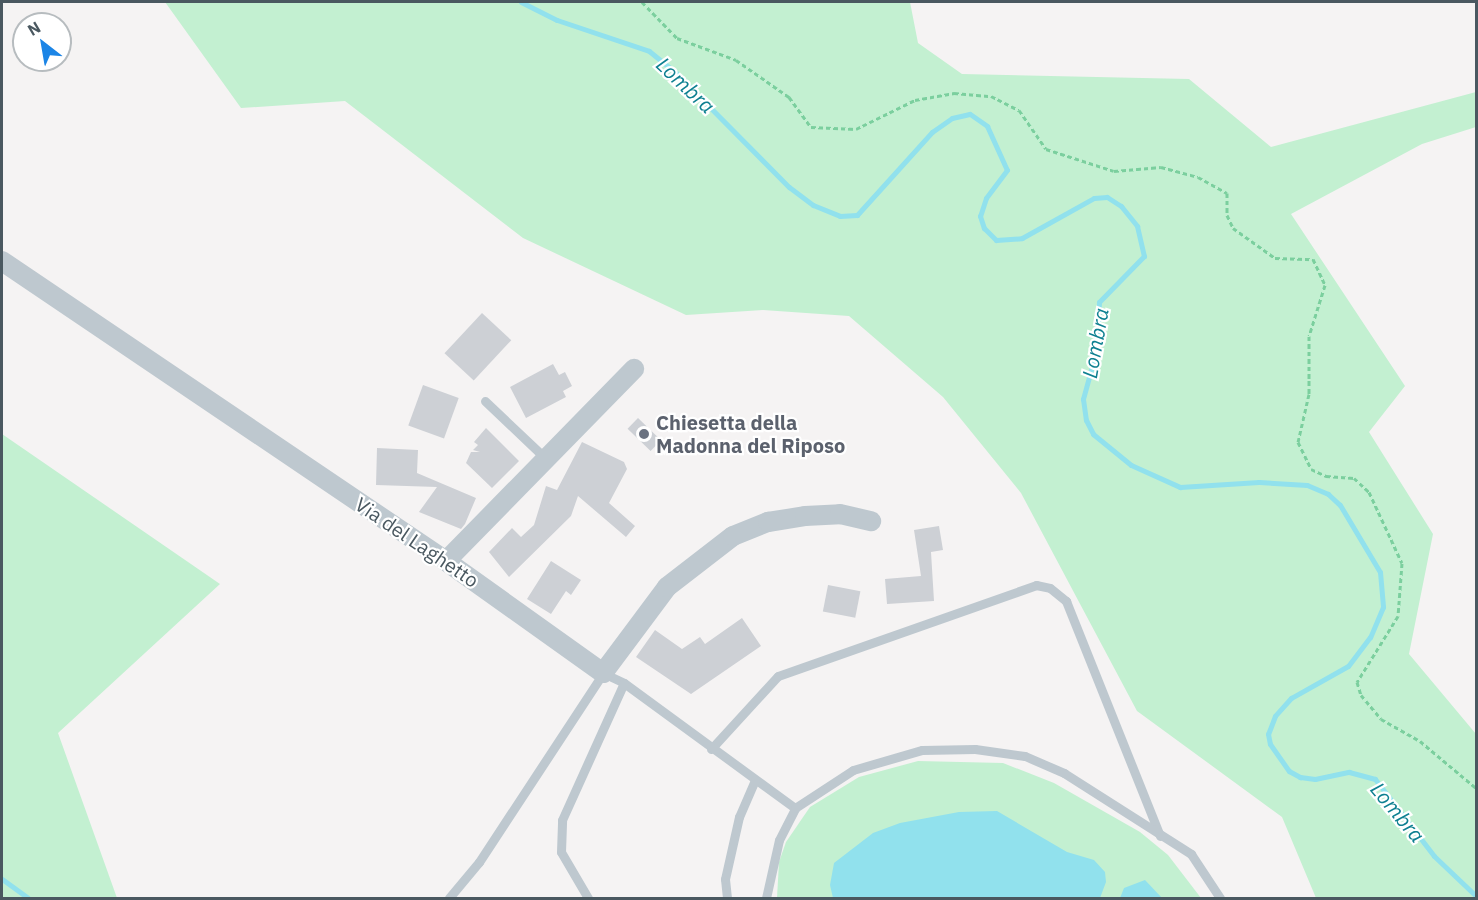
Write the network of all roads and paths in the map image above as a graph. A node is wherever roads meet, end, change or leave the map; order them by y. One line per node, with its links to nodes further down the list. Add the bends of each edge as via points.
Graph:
1 (642, 2): 12 (path, via 677,38 736,60 789,97 811,127 856,129 915,100 954,93 991,96 1019,110 1046,149 1114,171 1161,167 1198,177 1227,193 1227,215 1233,228 1275,258 1313,259 1325,285 1309,336 1309,394 1298,442 1311,469 1326,476 1354,478 1369,492 1402,562 1398,616 1357,682 1361,695 1381,719 1420,741)
2 (2, 261): 7 (street, Via del Laghetto)
3 (634, 369): 5 (street)
4 (485, 401): 5 (lane)
5 (545, 458): 7 (street)
6 (871, 521): 8 (street, via 840,513 805,516 768,522 733,536 667,587)
7 (446, 561): 8 (street, Via del Laghetto)
8 (603, 673): 9 (lane); 15 (lane, via 479,862)
9 (624, 683): 10 (lane); 16 (lane, via 562,820 561,852)
10 (711, 749): 11 (lane); 14 (lane, via 778,676 1036,585 1050,588 1066,601)
11 (755, 780): 13 (lane); 17 (lane, via 739,817 725,879)
12 (1476, 788)
13 (795, 808): 14 (lane, via 853,770 922,750 975,749 1025,756 1064,773); 18 (lane, via 779,840)
14 (1160, 836): 19 (lane, via 1191,854)
15 (449, 898)
16 (588, 898)
17 (727, 898)
18 (766, 898)
19 (1220, 898)

